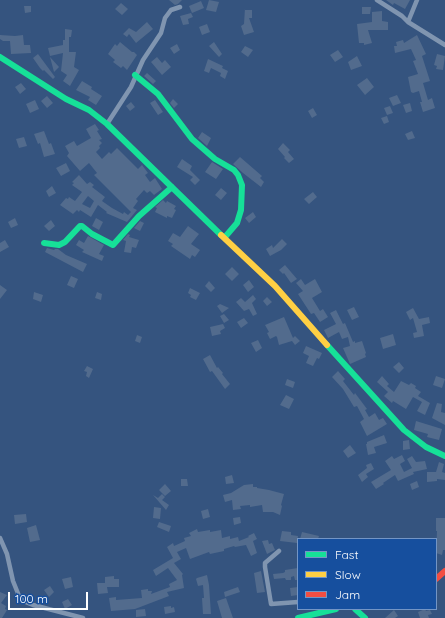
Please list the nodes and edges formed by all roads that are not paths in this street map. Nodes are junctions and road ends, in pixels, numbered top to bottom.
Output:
1 (377, 0) edge
2 (417, 0) edge
3 (180, 7) dead end
4 (408, 22) junction
5 (445, 45) edge
6 (0, 57) edge
7 (136, 75) junction
8 (107, 124) junction
9 (172, 187) junction
10 (225, 237) junction
11 (44, 243) dead end
12 (445, 456) edge
13 (0, 538) edge
14 (279, 552) dead end
15 (445, 571) edge
16 (437, 578) edge
17 (297, 602) edge
18 (332, 610) edge
19 (356, 610) edge
20 (83, 618) edge
21 (298, 618) edge
22 (365, 618) edge

1 - 4 street
2 - 4 street
3 - 7 street
4 - 5 street
6 - 8 street
7 - 8 street
7 - 10 street
8 - 9 street
9 - 10 street
9 - 11 street
10 - 12 street
13 - 20 street
14 - 17 street
15 - 16 street
18 - 21 street
19 - 22 street

